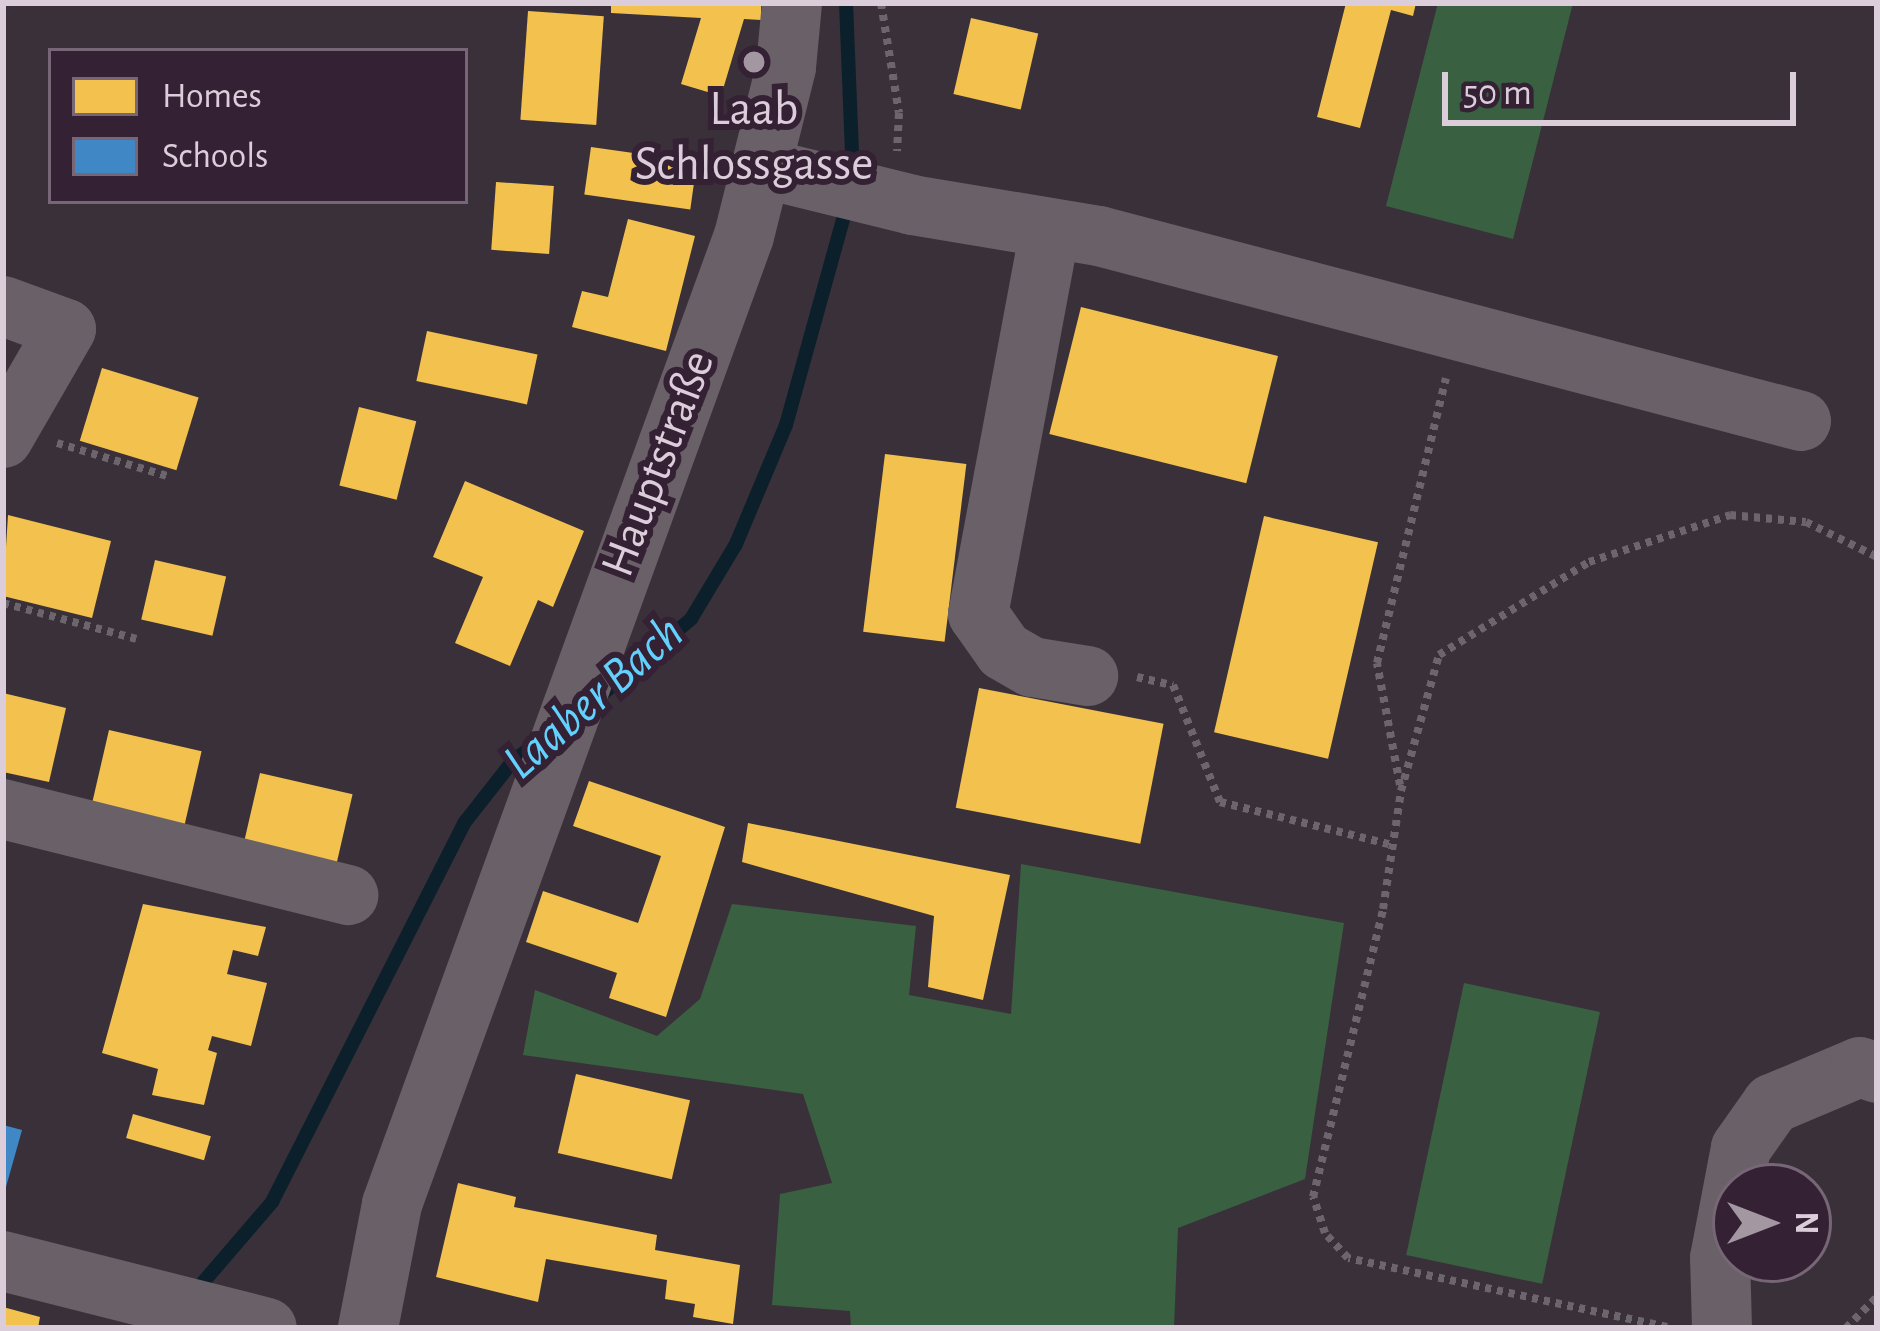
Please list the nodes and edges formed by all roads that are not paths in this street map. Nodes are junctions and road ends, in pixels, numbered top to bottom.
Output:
1 (792, 3) edge
2 (763, 168) junction
3 (1050, 230) junction
4 (3, 306) edge
5 (1802, 421) dead end
6 (6, 433) edge
7 (1088, 676) road end
8 (3, 809) edge
9 (348, 895) dead end
10 (1877, 1073) edge
11 (3, 1261) edge
12 (213, 1315) edge
13 (368, 1328) edge
14 (1722, 1328) edge

1 - 2 street, Hauptstraße
2 - 3 street
2 - 13 street, Hauptstraße
3 - 5 street
3 - 7 street
4 - 6 street
8 - 9 street
10 - 14 street
11 - 12 street

